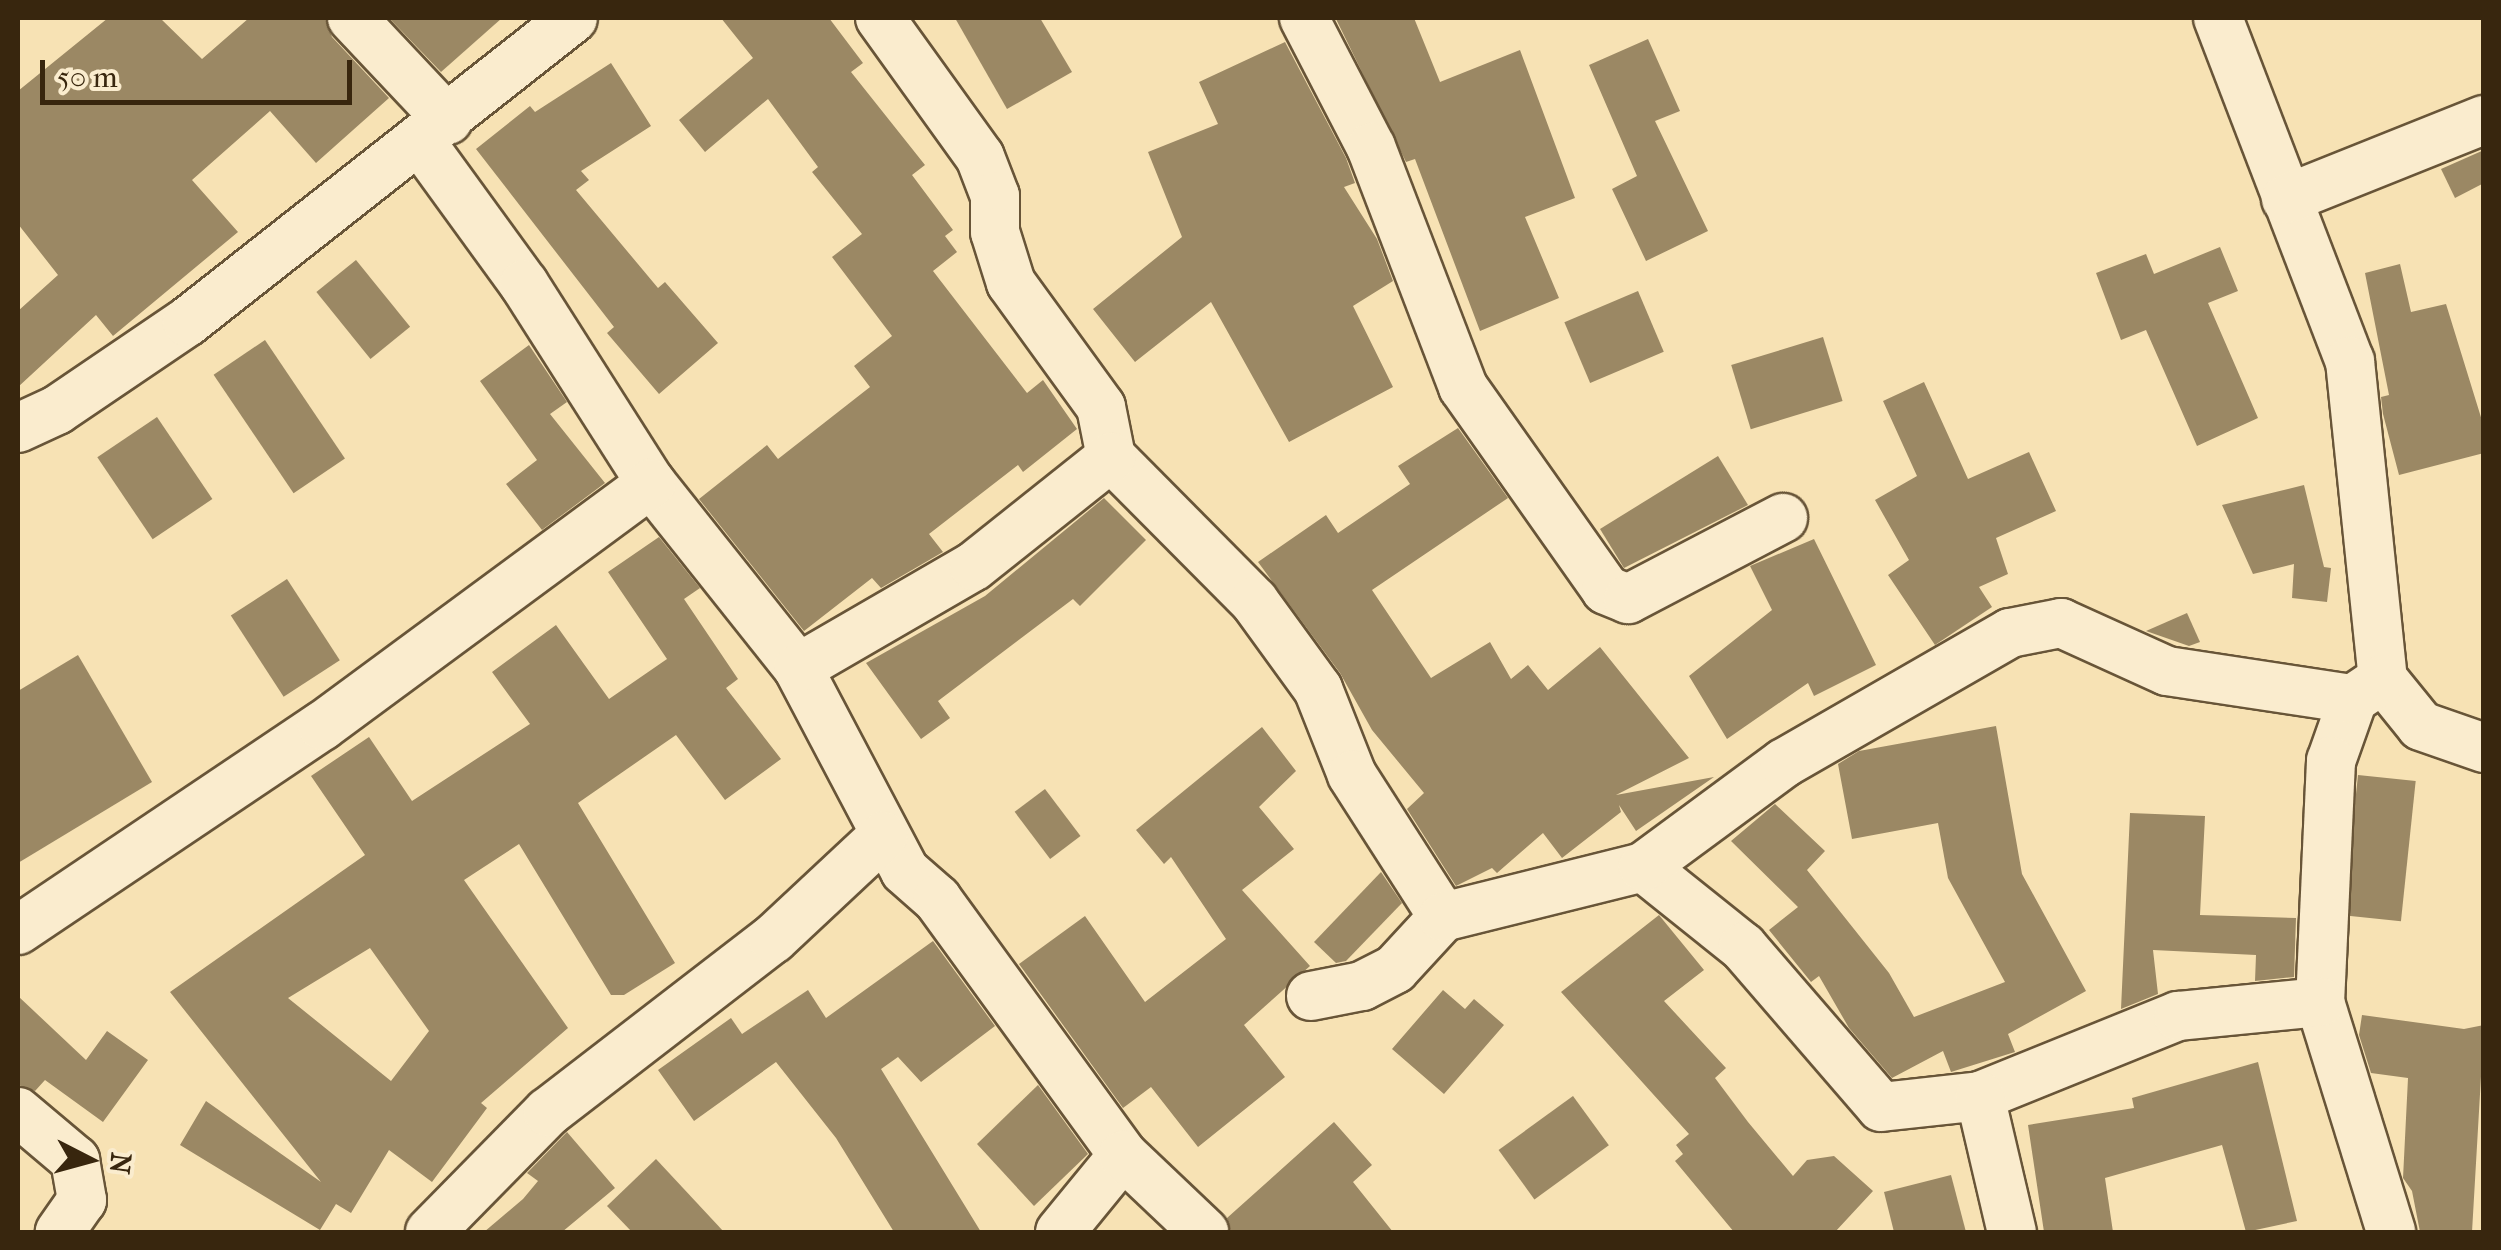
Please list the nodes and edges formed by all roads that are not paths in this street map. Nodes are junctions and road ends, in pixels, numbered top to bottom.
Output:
1 (352, 18) edge
2 (573, 18) edge
3 (880, 18) edge
4 (1304, 18) edge
5 (2218, 18) edge
6 (2484, 120) edge
7 (434, 130) junction
8 (2286, 199) junction
9 (18, 428) edge
10 (1112, 457) junction
11 (651, 483) junction
12 (1784, 518) dead end
13 (798, 668) junction
14 (2368, 689) junction
15 (2484, 748) edge
16 (882, 836) junction
17 (1643, 867) junction
18 (1443, 918) junction
19 (18, 930) edge
20 (1311, 996) dead end
21 (2320, 1002) junction
22 (1980, 1096) junction
23 (18, 1112) edge
24 (1122, 1155) junction
25 (60, 1232) edge
26 (430, 1232) edge
27 (1060, 1232) edge
28 (1204, 1232) edge
29 (2012, 1232) edge
30 (2391, 1232) edge

1 - 7 street
2 - 7 street
3 - 10 street
4 - 12 street
5 - 8 street
6 - 8 street
7 - 9 street
7 - 11 street
8 - 14 street
10 - 13 street
10 - 18 street
11 - 13 street
11 - 19 street
13 - 16 street
14 - 15 street
14 - 17 street
14 - 21 street
16 - 24 street
16 - 26 street
17 - 18 street
17 - 22 street
18 - 20 street
21 - 22 street
21 - 30 street
22 - 29 street
23 - 25 street
24 - 27 street
24 - 28 street

